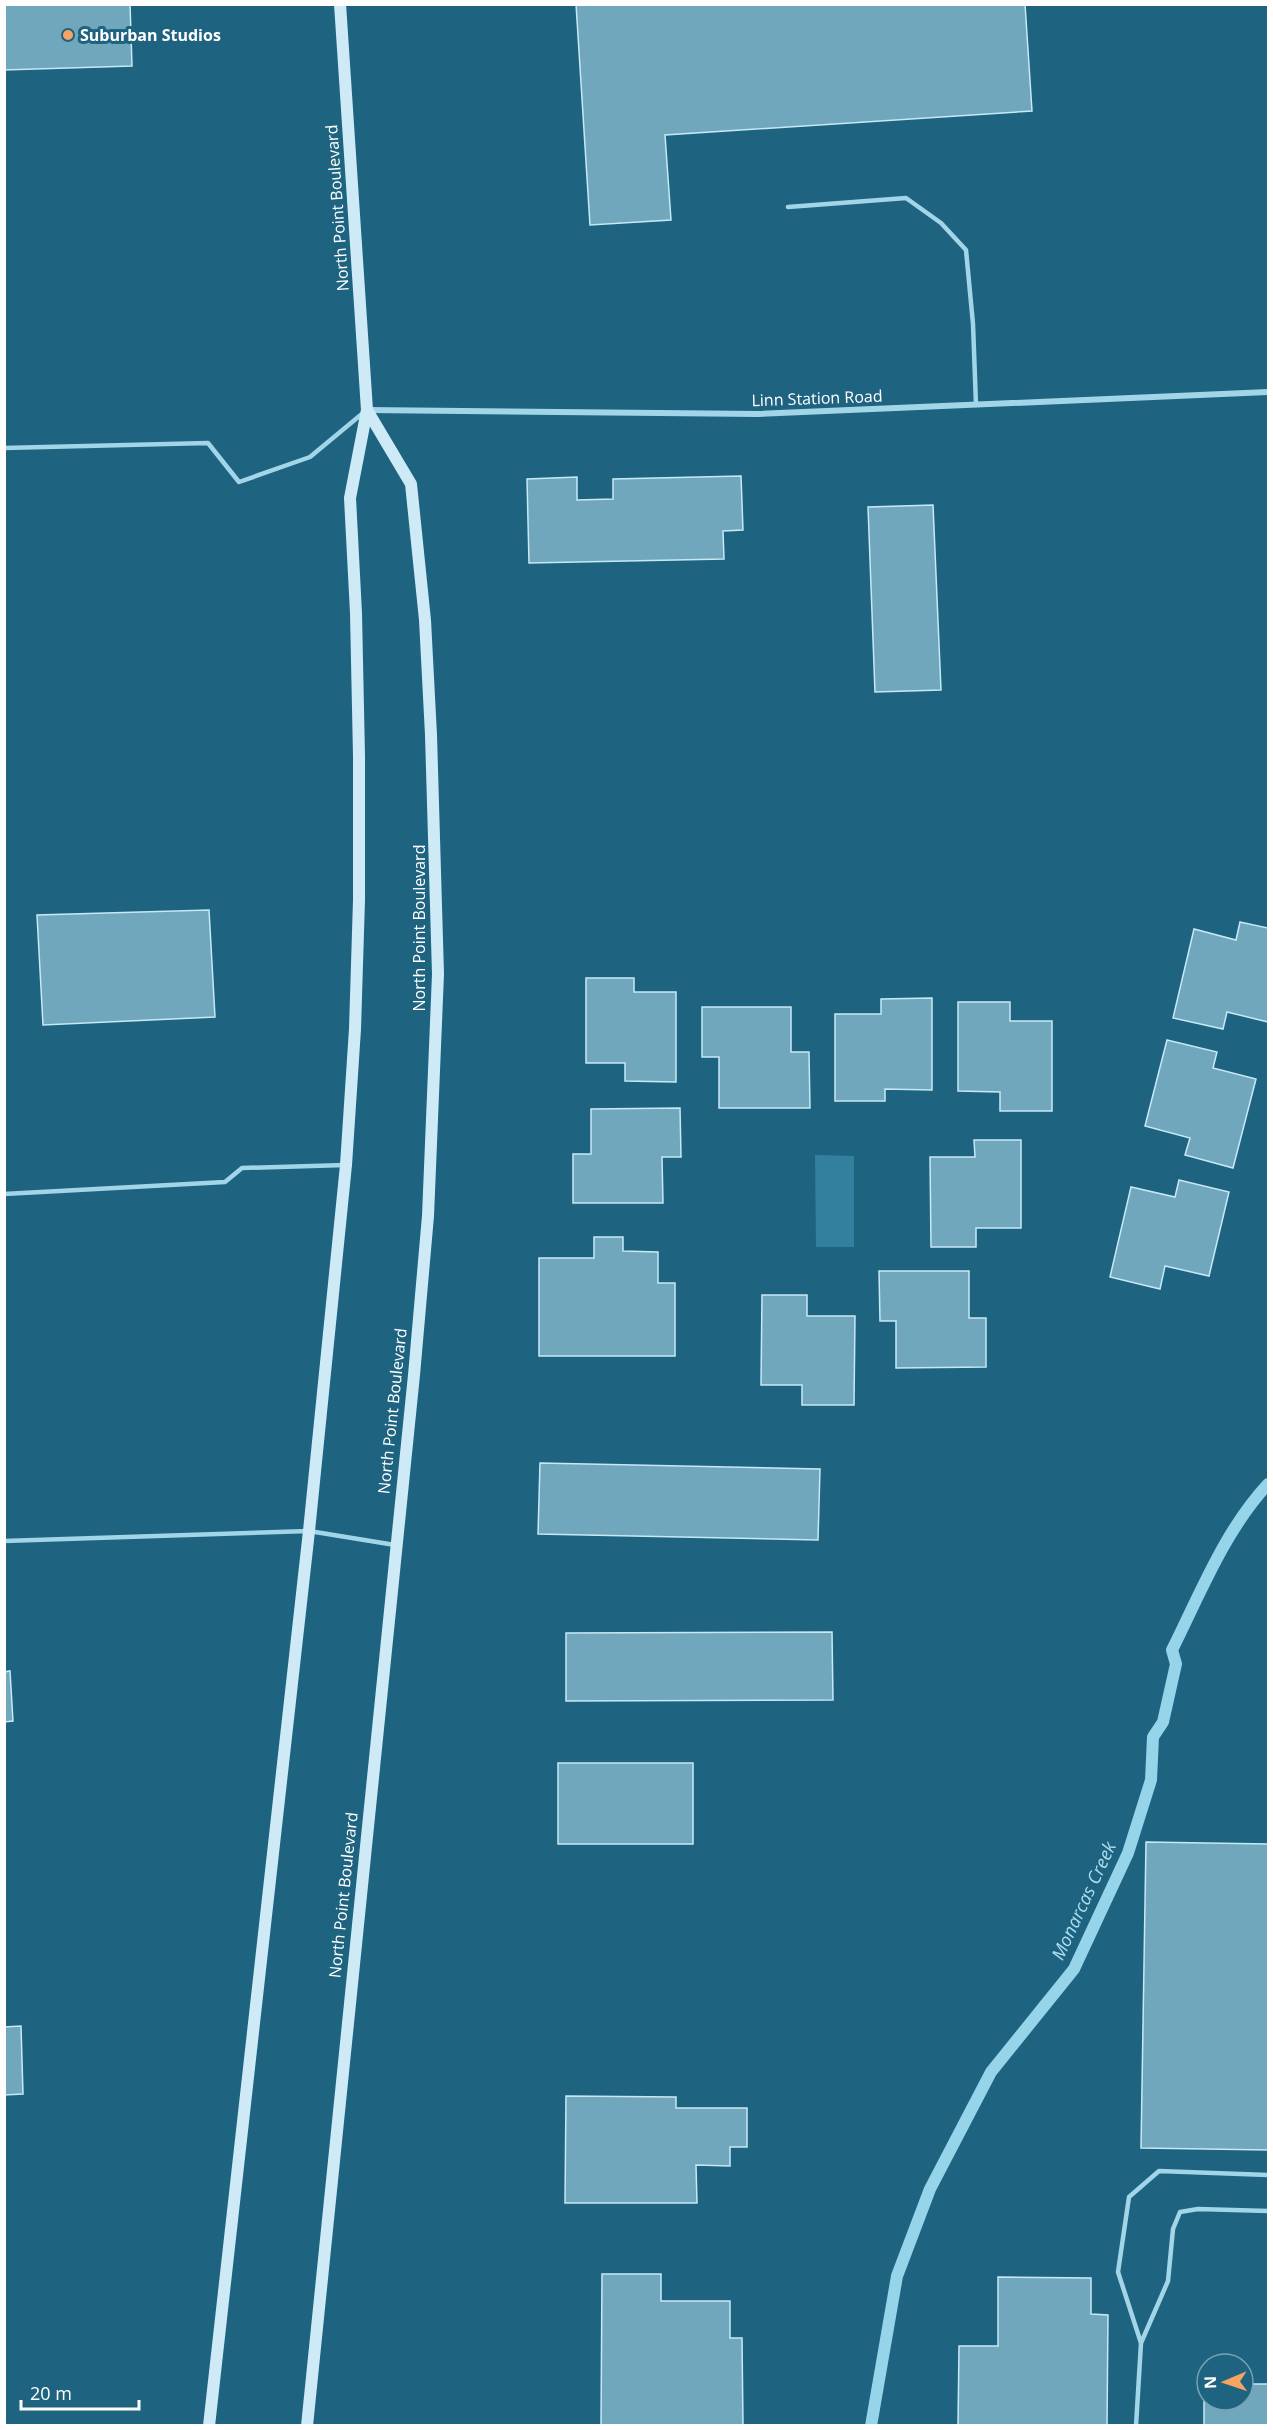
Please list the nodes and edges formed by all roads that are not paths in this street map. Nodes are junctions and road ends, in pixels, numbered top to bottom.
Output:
1 (340, 4) edge
2 (788, 207) dead end
3 (1269, 392) edge
4 (976, 405) junction
5 (367, 410) junction
6 (4, 448) edge
7 (346, 1165) junction
8 (4, 1194) edge
9 (309, 1531) junction
10 (4, 1541) edge
11 (395, 1545) junction
12 (1269, 2175) edge
13 (1269, 2211) edge
14 (1141, 2343) junction
15 (209, 2426) edge
16 (307, 2426) edge
17 (1136, 2426) edge

1 - 5 main road, North Point Boulevard
2 - 4 lane
3 - 4 street, Linn Station Road
4 - 5 street, Linn Station Road
5 - 6 lane
5 - 7 main road, North Point Boulevard
5 - 11 main road, North Point Boulevard
7 - 8 lane
7 - 9 main road, North Point Boulevard
9 - 10 lane
9 - 11 lane
9 - 15 main road, North Point Boulevard
11 - 16 main road, North Point Boulevard
12 - 14 lane
13 - 14 lane
14 - 17 lane

